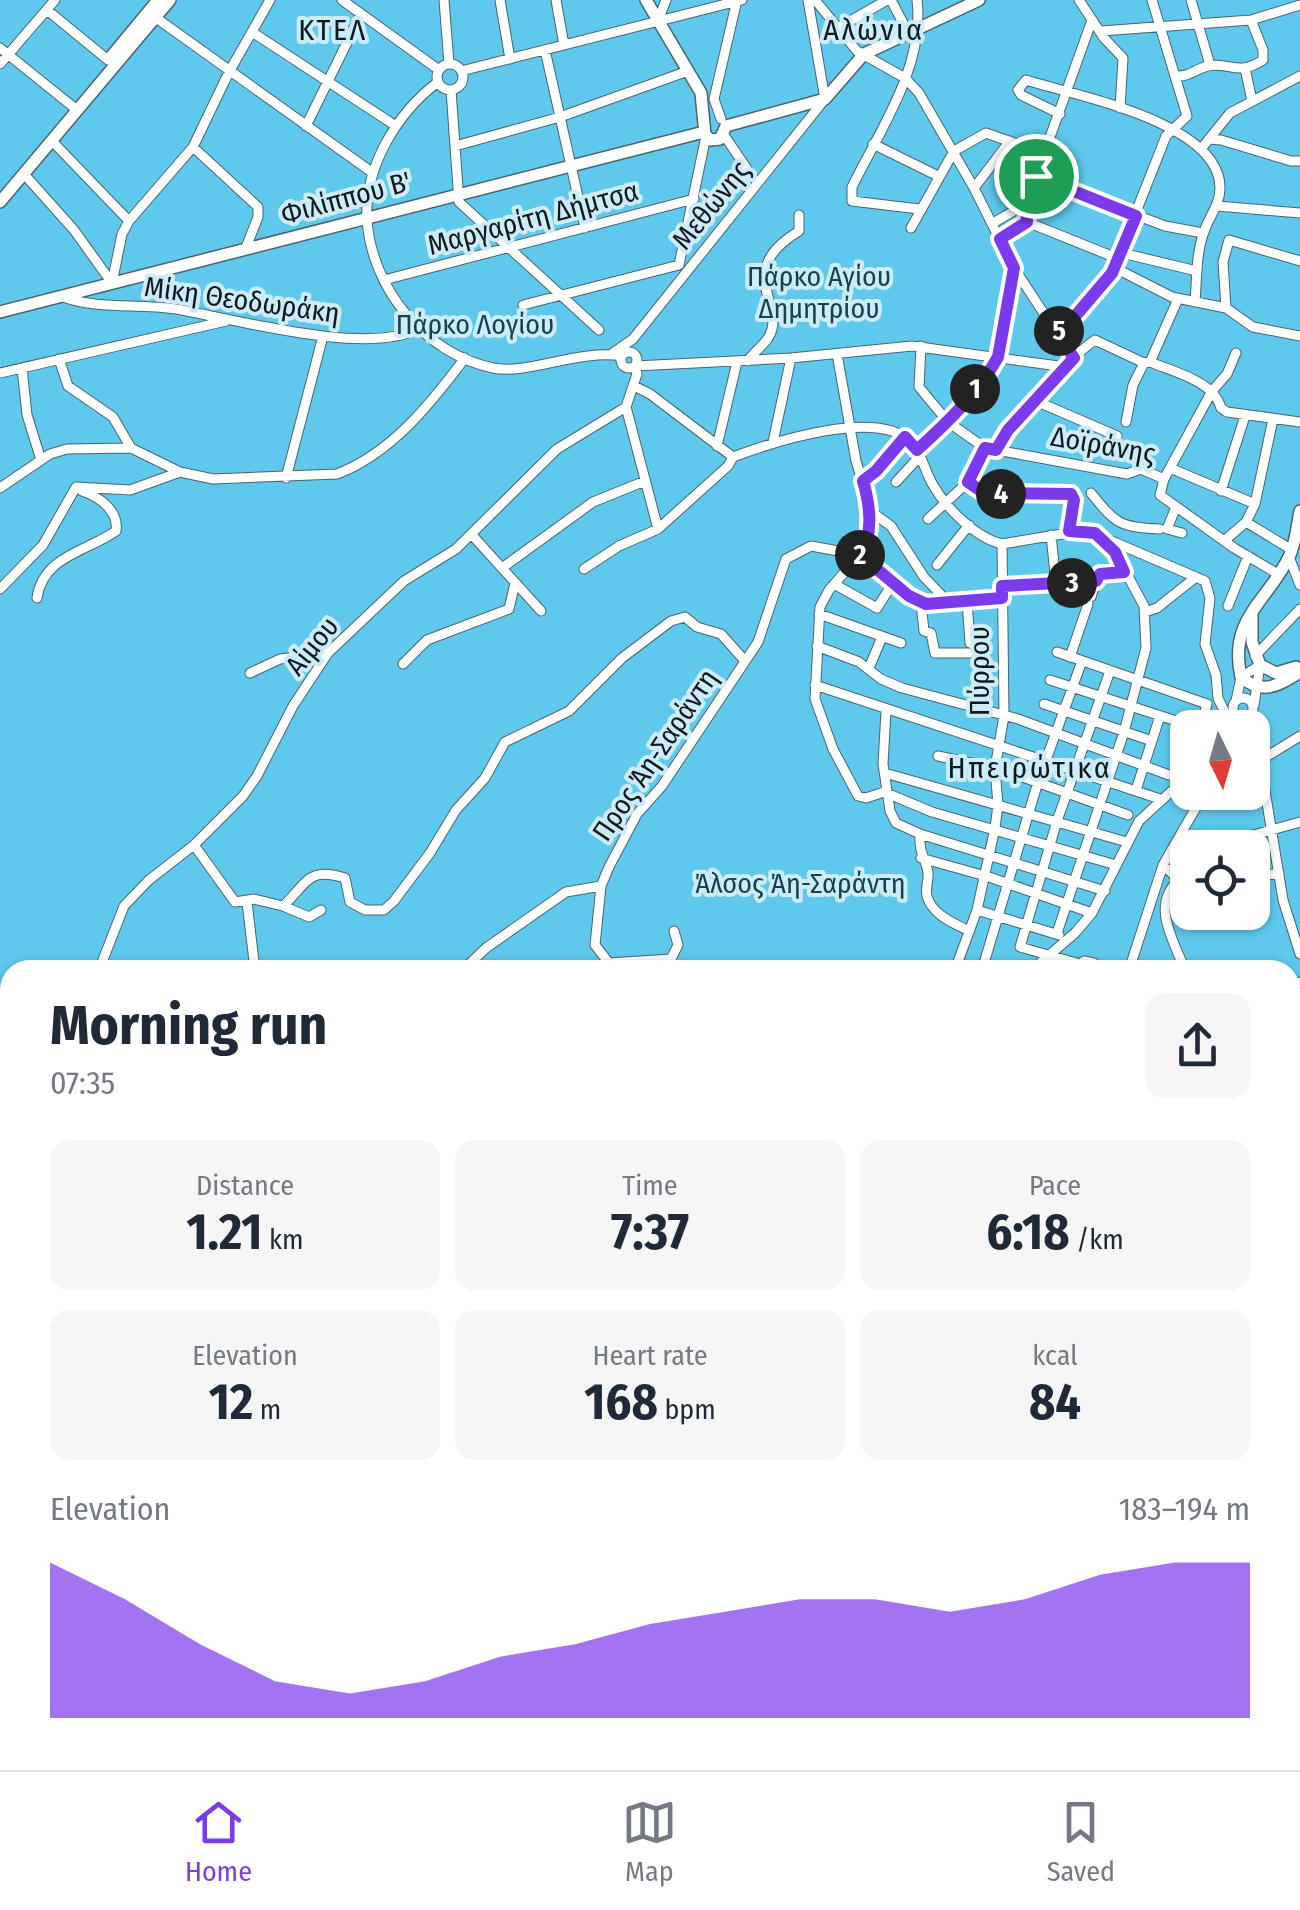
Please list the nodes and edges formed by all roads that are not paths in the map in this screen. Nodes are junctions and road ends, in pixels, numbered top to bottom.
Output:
1 (55, 0) edge
2 (158, 0) edge
3 (170, 0) edge
4 (270, 0) edge
5 (342, 0) edge
6 (444, 0) edge
7 (500, 0) edge
8 (556, 0) edge
9 (646, 0) edge
10 (739, 0) edge
11 (812, 0) edge
12 (889, 0) edge
13 (916, 0) edge
14 (980, 0) edge
15 (1079, 0) edge
16 (1152, 0) edge
17 (1191, 0) edge
18 (665, 2) edge
19 (1286, 3) edge
20 (1300, 5) edge
21 (47, 10) junction
22 (362, 14) junction
23 (152, 15) junction
24 (677, 16) junction
25 (1092, 20) junction
26 (1251, 20) junction
27 (658, 21) junction
28 (1198, 24) junction
29 (1161, 27) junction
30 (838, 28) junction
31 (914, 29) junction
32 (1100, 30) junction
33 (252, 32) junction
34 (564, 45) junction
35 (545, 50) junction
36 (4, 52) edge
37 (864, 54) junction
38 (510, 59) junction
39 (108, 60) junction
40 (0, 64) edge
41 (1210, 65) junction
42 (444, 67) junction
43 (1245, 68) junction
44 (688, 71) junction
45 (230, 72) junction
46 (462, 72) junction
47 (1176, 76) junction
48 (1300, 76) edge
49 (906, 78) junction
50 (438, 82) junction
51 (328, 84) junction
52 (451, 90) junction
53 (701, 93) junction
54 (716, 93) junction
55 (1068, 93) junction
56 (825, 99) junction
57 (1252, 101) junction
58 (74, 108) junction
59 (1120, 108) junction
60 (1060, 114) junction
61 (560, 117) junction
62 (306, 126) junction
63 (396, 126) junction
64 (723, 127) junction
65 (705, 130) junction
66 (1173, 130) junction
67 (1209, 139) junction
68 (52, 141) junction
69 (1010, 141) junction
70 (873, 144) junction
71 (193, 146) junction
72 (455, 146) junction
73 (1201, 149) junction
74 (954, 152) junction
75 (1045, 154) junction
76 (1300, 161) edge
77 (571, 166) junction
78 (747, 169) dead end
79 (373, 173) junction
80 (24, 174) junction
81 (938, 176) junction
82 (1036, 176) junction
83 (974, 188) junction
84 (0, 192) edge
85 (458, 194) junction
86 (694, 200) junction
87 (0, 202) edge
88 (1026, 204) junction
89 (1217, 206) junction
90 (919, 210) junction
91 (1300, 213) edge
92 (799, 215) dead end
93 (1136, 216) junction
94 (367, 219) junction
95 (129, 221) junction
96 (1027, 222) junction
97 (993, 223) junction
98 (585, 228) junction
99 (911, 228) dead end
100 (1203, 233) junction
101 (1000, 239) junction
102 (508, 248) junction
103 (245, 250) junction
104 (1119, 260) junction
105 (1300, 261) edge
106 (1014, 268) junction
107 (1198, 271) junction
108 (384, 280) junction
109 (112, 282) junction
110 (60, 296) junction
111 (561, 296) junction
112 (1178, 299) junction
113 (1195, 301) junction
114 (522, 306) dead end
115 (1226, 308) junction
116 (0, 312) edge
117 (228, 321) junction
118 (418, 328) junction
119 (599, 330) dead end
120 (1056, 332) junction
121 (323, 336) junction
122 (1300, 336) edge
123 (633, 339) junction
124 (921, 346) junction
125 (1236, 352) dead end
126 (610, 354) junction
127 (836, 354) junction
128 (998, 357) junction
129 (464, 358) junction
130 (791, 358) junction
131 (59, 359) junction
132 (742, 362) junction
133 (1147, 362) junction
134 (633, 363) junction
135 (1070, 363) junction
136 (22, 368) junction
137 (0, 373) edge
138 (634, 386) junction
139 (1212, 392) junction
140 (1036, 401) junction
141 (626, 407) junction
142 (1245, 416) junction
143 (1273, 419) junction
144 (948, 422) junction
145 (1126, 422) dead end
146 (1300, 422) edge
147 (852, 428) junction
148 (1117, 436) dead end
149 (905, 437) junction
150 (773, 442) junction
151 (717, 446) junction
152 (131, 448) junction
153 (990, 449) junction
154 (918, 453) junction
155 (733, 456) junction
156 (41, 460) junction
157 (1170, 468) junction
158 (180, 472) junction
159 (286, 478) junction
160 (1164, 479) junction
161 (646, 481) junction
162 (863, 481) junction
163 (896, 482) dead end
164 (968, 482) junction
165 (0, 488) edge
166 (74, 490) junction
167 (1222, 491) junction
168 (1091, 493) dead end
169 (948, 504) junction
170 (1254, 504) junction
171 (1176, 507) junction
172 (869, 510) junction
173 (1300, 510) edge
174 (928, 520) dead end
175 (1246, 522) junction
176 (970, 525) junction
177 (658, 529) junction
178 (1163, 529) junction
179 (1069, 531) junction
180 (1095, 533) junction
181 (1182, 533) dead end
182 (472, 534) junction
183 (1051, 535) junction
184 (1224, 540) junction
185 (1002, 544) junction
186 (860, 555) junction
187 (1248, 556) junction
188 (1294, 557) edge
189 (937, 565) dead end
190 (502, 568) junction
191 (584, 569) dead end
192 (1124, 572) junction
193 (1278, 574) junction
194 (1196, 577) junction
195 (1096, 581) junction
196 (514, 583) junction
197 (893, 583) junction
198 (834, 584) junction
199 (1056, 584) junction
200 (1300, 585) edge
201 (0, 588) edge
202 (1002, 592) junction
203 (38, 598) dead end
204 (966, 601) junction
205 (948, 602) junction
206 (921, 603) junction
207 (1256, 604) junction
208 (1228, 606) dead end
209 (1300, 610) edge
210 (540, 611) dead end
211 (1145, 612) junction
212 (819, 614) junction
213 (882, 637) junction
214 (901, 644) dead end
215 (817, 646) junction
216 (1057, 652) dead end
217 (328, 654) junction
218 (1070, 657) junction
219 (1258, 660) junction
220 (1082, 661) junction
221 (746, 662) junction
222 (404, 664) dead end
223 (869, 668) junction
224 (1300, 668) edge
225 (1110, 671) junction
226 (250, 672) dead end
227 (1241, 677) junction
228 (1050, 680) dead end
229 (1138, 681) junction
230 (815, 685) junction
231 (1074, 688) junction
232 (1258, 688) junction
233 (1102, 697) junction
234 (1044, 704) dead end
235 (1132, 707) junction
236 (1205, 710) edge
237 (1239, 710) edge
238 (1241, 710) edge
239 (1242, 710) edge
240 (886, 711) junction
241 (1066, 711) junction
242 (1004, 716) junction
243 (1160, 716) junction
244 (1170, 719) edge
245 (1094, 721) junction
246 (1124, 732) junction
247 (1058, 734) junction
248 (1300, 736) edge
249 (1152, 740) junction
250 (1086, 745) junction
251 (999, 746) junction
252 (1270, 754) edge
253 (1116, 755) junction
254 (938, 756) dead end
255 (1046, 760) junction
256 (1144, 766) junction
257 (995, 768) junction
258 (1077, 771) junction
259 (885, 773) junction
260 (1170, 775) dead end
261 (1020, 776) dead end
262 (1106, 780) junction
263 (1038, 782) junction
264 (1136, 790) junction
265 (1170, 791) edge
266 (889, 793) junction
267 (1068, 793) junction
268 (1160, 799) junction
269 (998, 804) junction
270 (1098, 804) junction
271 (1195, 810) edge
272 (1270, 810) edge
273 (1028, 814) junction
274 (1128, 815) dead end
275 (1058, 822) junction
276 (1300, 822) edge
277 (995, 828) junction
278 (1273, 830) junction
279 (1091, 831) junction
280 (1270, 831) edge
281 (920, 834) junction
282 (1021, 836) junction
283 (1127, 842) junction
284 (194, 845) junction
285 (1050, 846) junction
286 (990, 854) junction
287 (1083, 856) junction
288 (922, 858) junction
289 (1014, 862) junction
290 (1116, 865) junction
291 (1164, 865) junction
292 (1170, 869) edge
293 (1043, 870) junction
294 (1279, 873) junction
295 (1270, 875) edge
296 (985, 876) junction
297 (1074, 882) junction
298 (1008, 884) junction
299 (602, 886) junction
300 (1104, 891) junction
301 (1170, 891) edge
302 (1036, 893) junction
303 (247, 902) junction
304 (1067, 905) junction
305 (284, 906) junction
306 (321, 910) dead end
307 (976, 910) junction
308 (1092, 913) junction
309 (998, 916) junction
310 (1028, 924) junction
311 (1170, 927) edge
312 (1171, 930) edge
313 (674, 931) dead end
314 (969, 931) junction
315 (1057, 933) junction
316 (1065, 942) junction
317 (1300, 954) edge
318 (1047, 956) junction
319 (102, 960) edge
320 (253, 960) edge
321 (473, 960) edge
322 (605, 960) edge
323 (665, 960) edge
324 (959, 960) edge
325 (985, 960) edge
326 (1043, 960) edge
327 (1059, 960) edge
328 (1132, 960) edge
329 (1182, 960) edge

1 - 21 street
2 - 23 main road
3 - 23 main road
4 - 33 street
5 - 22 street
6 - 42 street
7 - 38 street
8 - 34 street
9 - 27 main road
10 - 24 street
10 - 54 street
11 - 30 street
11 - 56 street
12 - 30 street
12 - 31 street
13 - 31 street
14 - 31 main road
15 - 25 street
16 - 29 street
17 - 28 street
18 - 24 street
18 - 27 street
19 - 20 street
19 - 26 street
21 - 36 street
21 - 39 street
22 - 42 street
22 - 51 street
23 - 39 main road
23 - 45 street
23 - 58 main road
24 - 27 street
25 - 32 street
25 - 55 street
26 - 28 street
26 - 43 street
27 - 34 street
27 - 44 main road
28 - 29 street
28 - 41 street
29 - 32 street
29 - 47 street
30 - 37 street
31 - 37 main road
31 - 49 street
32 - 59 street
33 - 45 street
33 - 51 street
34 - 35 street
35 - 38 street
35 - 61 street
36 - 40 street
36 - 58 street
37 - 49 street
37 - 56 main road
38 - 46 street
39 - 58 main road
41 - 43 street
41 - 47 street
42 - 46 street
42 - 50 street
43 - 57 street
44 - 53 main road
44 - 61 street
45 - 62 street
45 - 71 street
46 - 52 street
47 - 66 street
48 - 57 street
49 - 70 street
49 - 74 street
50 - 52 street
50 - 63 street
51 - 62 street
51 - 63 street
52 - 72 street
53 - 54 main road
53 - 65 main road
54 - 64 street
55 - 59 street
55 - 60 street
55 - 60 street
56 - 64 main road
56 - 123 street, Μεθώνης
57 - 67 street
58 - 68 main road
58 - 84 main road
59 - 66 street
60 - 75 street
61 - 72 street
61 - 77 street
62 - 79 street
63 - 79 street
64 - 65 main road
64 - 65 main road
64 - 78 street
65 - 77 main road, Φιλίππου Β'
65 - 86 street
66 - 73 street
66 - 93 street
67 - 73 street
67 - 76 street
68 - 80 main road
68 - 95 street
69 - 74 street
69 - 75 street
69 - 83 street
70 - 81 street
70 - 90 street
71 - 95 street
71 - 103 street
72 - 85 street
73 - 89 street
74 - 81 street
74 - 83 street
75 - 82 street
77 - 85 main road, Φιλίππου Β'
77 - 98 street
79 - 94 street
80 - 87 main road
80 - 109 street
81 - 90 street
82 - 88 street
82 - 93 street
83 - 97 street
85 - 94 main road, Φιλίππου Β'
85 - 102 street
86 - 98 street, Μαργαρίτη Δήμτσα
86 - 111 street
88 - 96 street
88 - 97 street
89 - 91 street
89 - 100 street
90 - 99 street
92 - 132 street
93 - 100 street
93 - 104 street
94 - 103 main road, Φιλίππου Β'
94 - 108 street
95 - 109 street
96 - 101 street
96 - 104 street
97 - 101 street
98 - 102 street, Μαργαρίτη Δήμτσα
100 - 107 street
101 - 106 street
102 - 108 street, Μαργαρίτη Δήμτσα
102 - 111 street
103 - 109 main road, Φιλίππου Β'
104 - 107 street
104 - 112 street
104 - 120 street
105 - 115 street
106 - 120 street
106 - 128 street
107 - 113 street
108 - 118 street
109 - 110 main road, Φιλίππου Β'
110 - 116 main road, Φιλίππου Β'
110 - 117 street, Μίκη Θεοδωράκη
111 - 114 street
111 - 119 street
112 - 113 street
112 - 133 street
113 - 115 street
115 - 122 street
117 - 121 street, Μίκη Θεοδωράκη
117 - 131 street
118 - 121 street, Μίκη Θεοδωράκη
118 - 129 street
120 - 135 street
121 - 159 street
123 - 126 street, Μεθώνης
123 - 134 street
124 - 127 street
124 - 128 street
124 - 144 street
125 - 139 street
126 - 129 street
126 - 134 street
127 - 130 street
127 - 147 street
128 - 135 street
128 - 144 street
129 - 159 street
130 - 132 street
130 - 150 street
131 - 136 street
131 - 152 street
132 - 134 street
132 - 151 street
133 - 135 street
133 - 139 street
133 - 145 street
134 - 138 street
134 - 138 street
135 - 140 street
136 - 137 street
136 - 156 street
138 - 141 street
138 - 151 street
139 - 142 street
139 - 157 street
140 - 148 street
140 - 153 street
141 - 161 street
141 - 182 street, Αίμου
142 - 143 street
142 - 167 street
143 - 146 street
143 - 170 street
144 - 153 street
144 - 154 street
147 - 149 street
147 - 150 street
147 - 162 street
149 - 154 street
149 - 162 street
150 - 155 street
151 - 155 street
152 - 156 street
152 - 158 street
153 - 160 street, Δοϊράνης
153 - 164 street
154 - 163 street
154 - 169 street
155 - 177 street
156 - 165 street
157 - 160 street
157 - 167 street
158 - 159 street
158 - 166 street
160 - 171 street, Δοϊράνης
161 - 177 street
161 - 190 street
162 - 172 street
164 - 169 street
164 - 179 street
166 - 201 street
166 - 203 street
167 - 170 street
168 - 178 street
169 - 174 street
169 - 176 street
170 - 175 street
171 - 178 street
171 - 184 street
172 - 186 street
172 - 205 street
173 - 188 main road
175 - 184 street
175 - 188 street
176 - 185 street
176 - 189 street
177 - 191 street
178 - 181 street
179 - 180 street
179 - 183 street
180 - 192 street
180 - 194 street
182 - 190 street
182 - 217 street, Αίμου
183 - 185 street
183 - 199 street
184 - 187 street
185 - 202 street, Πύρρου
186 - 197 street
186 - 198 street
186 - 221 street, Προς Άη-Σαράντη
187 - 193 street
187 - 208 street
188 - 193 main road
188 - 200 street
190 - 196 street
192 - 195 street
192 - 211 street
193 - 207 main road
194 - 211 street
194 - 237 street
195 - 199 street
195 - 218 street
196 - 210 street
196 - 222 street
197 - 198 street
197 - 206 street
198 - 212 street
199 - 202 street
202 - 204 street
202 - 242 street, Πύρρου
204 - 205 street
204 - 206 street
205 - 206 street
207 - 219 main road
207 - 227 main road
209 - 219 street
211 - 229 street
212 - 213 street
212 - 215 street
213 - 214 street
213 - 223 street
215 - 223 street
215 - 230 street
216 - 218 street
217 - 226 street
217 - 284 street, Αίμου
218 - 220 street
219 - 224 main road
219 - 227 street
219 - 232 street
220 - 225 street
220 - 231 street
221 - 299 street, Προς Άη-Σαράντη
221 - 305 street
223 - 242 street
224 - 232 main road
225 - 229 street
225 - 233 street
227 - 232 main road
227 - 238 street
228 - 231 street
229 - 235 street
229 - 236 street
230 - 240 street
230 - 266 street
231 - 233 street
231 - 241 street
232 - 239 street
233 - 235 street
233 - 245 street
234 - 241 street
235 - 243 street
235 - 246 street
240 - 251 street
240 - 259 street
241 - 245 street
241 - 247 street
242 - 247 street
242 - 251 street, Πύρρου
243 - 244 street
243 - 249 street
245 - 246 street
245 - 250 street
246 - 249 street
246 - 253 street
247 - 250 street
247 - 255 street
248 - 252 street
249 - 256 street
250 - 253 street
250 - 258 street
251 - 255 street
251 - 257 street, Πύρρου
253 - 256 street
253 - 262 street
254 - 257 street
255 - 258 street
255 - 263 street
256 - 260 street
256 - 264 street
257 - 269 street, Πύρρου
258 - 262 street
258 - 267 street
259 - 266 street
259 - 269 street
261 - 263 street
262 - 264 street
262 - 270 street
263 - 267 street
263 - 273 street
264 - 268 street
265 - 268 street
266 - 277 street
266 - 281 street
267 - 270 street
267 - 275 street
268 - 283 street
269 - 273 street
269 - 277 street, Πύρρου
270 - 274 street
270 - 279 street
271 - 291 street
272 - 278 street
273 - 275 street
273 - 282 street
275 - 279 street
275 - 285 street
276 - 278 street
277 - 282 street
277 - 286 street, Πύρρου
278 - 280 street
278 - 294 street
279 - 283 street
279 - 287 street
281 - 286 street
281 - 288 street
282 - 285 street
282 - 289 street
283 - 290 street
284 - 303 street
284 - 319 street, Αίμου
285 - 287 street
285 - 293 street
286 - 289 street
286 - 296 street, Πύρρου
287 - 290 street
287 - 297 street
288 - 296 street
288 - 314 street
289 - 293 street
289 - 298 street
290 - 300 street
291 - 292 street
291 - 328 street
293 - 297 street
293 - 302 street
294 - 295 street
294 - 317 street
296 - 298 street
296 - 307 street, Πύρρου
297 - 300 street
297 - 304 street
298 - 302 street
298 - 309 street
299 - 321 street
299 - 322 street, Προς Άη-Σαράντη
300 - 308 street
301 - 311 street
302 - 304 street
302 - 310 street
303 - 305 street
303 - 320 street
304 - 308 street
304 - 315 street
305 - 306 street
307 - 309 street
307 - 314 street, Πύρρου
308 - 316 street
309 - 310 street
309 - 325 street
310 - 315 street
310 - 318 street
312 - 329 street
313 - 323 street, Προς Άη-Σαράντη
314 - 324 street, Πύρρου
315 - 316 street
316 - 318 street
318 - 326 street
318 - 327 street

